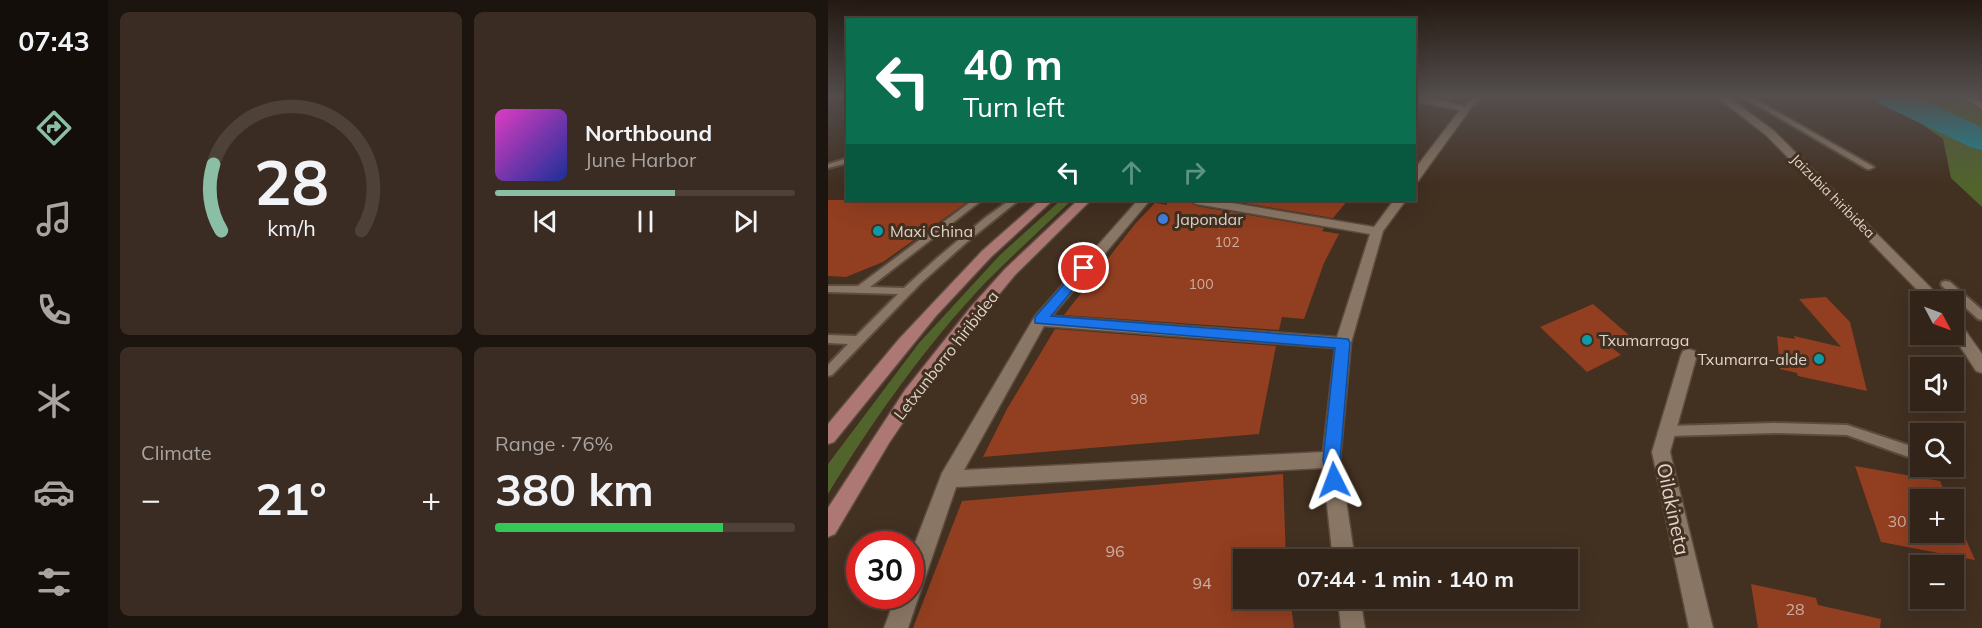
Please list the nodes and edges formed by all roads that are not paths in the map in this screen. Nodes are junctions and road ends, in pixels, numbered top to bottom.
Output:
1 (1453, 126) edge
2 (1761, 126) edge
3 (1798, 126) edge
4 (846, 161) edge
5 (828, 166) edge
6 (1870, 167) dead end
7 (1416, 177) edge
8 (977, 201) edge
9 (1007, 201) edge
10 (1046, 201) edge
11 (1084, 201) edge
12 (1143, 201) edge
13 (1202, 201) edge
14 (1399, 201) edge
15 (1377, 231) junction
16 (1946, 284) dead end
17 (828, 288) edge
18 (861, 290) junction
19 (905, 291) junction
20 (1927, 291) edge
21 (1982, 316) edge
22 (1040, 320) junction
23 (828, 339) edge
24 (858, 340) junction
25 (1964, 340) edge
26 (1343, 343) junction
27 (1689, 355) dead end
28 (1982, 367) edge
29 (828, 372) edge
30 (1668, 431) junction
31 (828, 437) edge
32 (1910, 452) edge
33 (1331, 460) junction
34 (949, 479) junction
35 (828, 527) edge
36 (924, 548) edge
37 (1343, 549) edge
38 (903, 609) edge
39 (1350, 609) edge
40 (896, 628) edge
41 (1353, 628) edge
42 (1701, 628) edge

1 - 7 street
2 - 20 street, Jaizubia hiribidea
3 - 6 lane
4 - 5 lane
8 - 18 lane
9 - 19 lane
10 - 31 main road, Letxunborro hiribidea
11 - 35 main road, Letxunborro hiribidea
12 - 22 street
13 - 15 street
14 - 15 street
15 - 26 street
16 - 21 lane
17 - 18 lane
18 - 19 lane
19 - 24 lane
22 - 26 street
22 - 34 street
23 - 24 lane
24 - 29 lane
25 - 28 street
26 - 33 street
27 - 30 street, Oilakineta
30 - 32 lane
30 - 42 street, Oilakineta
33 - 34 street
33 - 37 street
34 - 36 street
38 - 40 street
39 - 41 street

